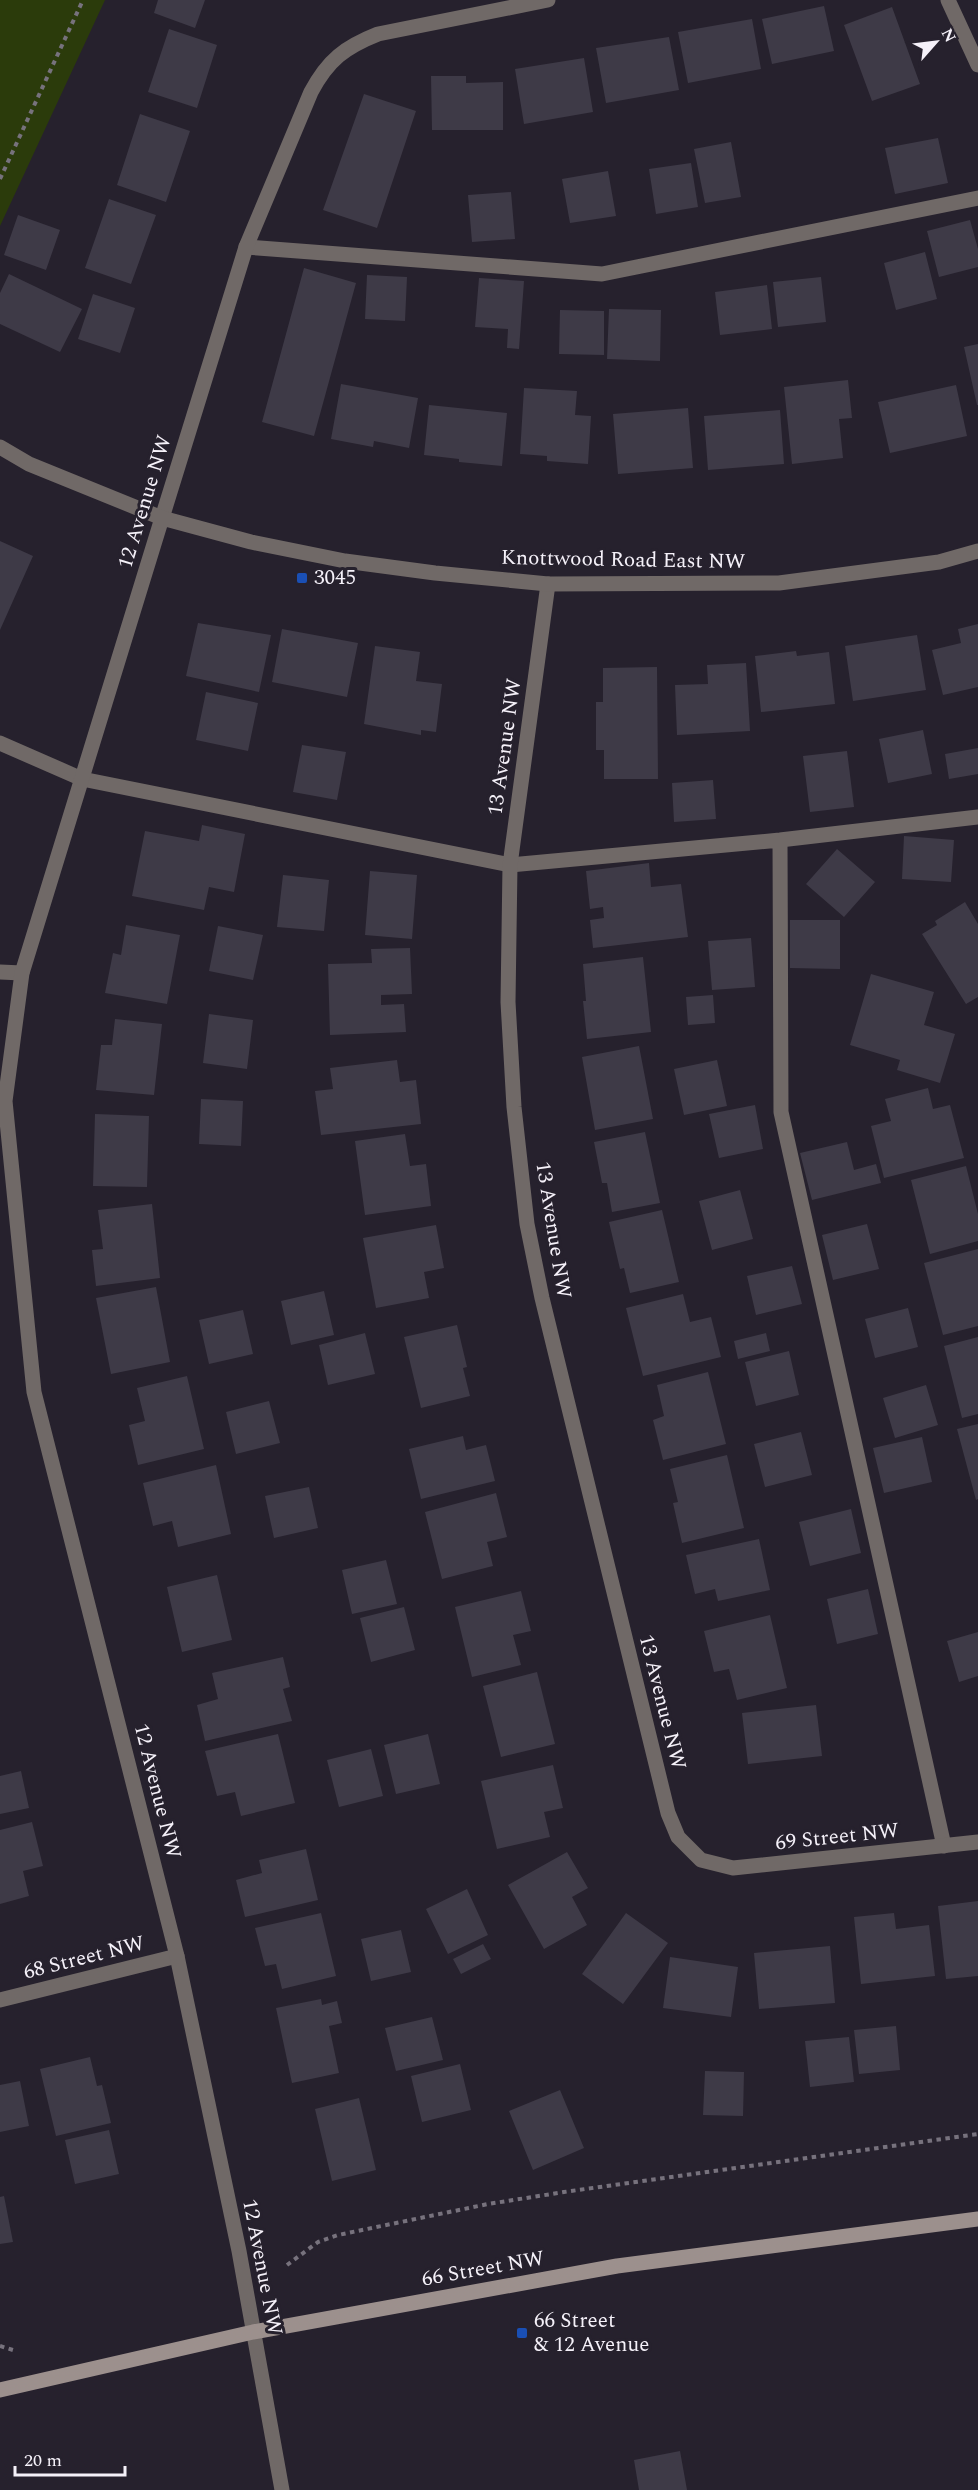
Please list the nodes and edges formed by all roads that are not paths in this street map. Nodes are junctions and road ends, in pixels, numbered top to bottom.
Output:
1 (548, 0) edge
2 (948, 0) edge
3 (978, 65) edge
4 (978, 198) edge
5 (246, 247) junction
6 (0, 447) edge
7 (162, 518) junction
8 (978, 551) edge
9 (548, 584) junction
10 (0, 743) edge
11 (82, 779) junction
12 (978, 817) edge
13 (780, 840) junction
14 (510, 865) junction
15 (0, 972) edge
16 (22, 973) junction
17 (3, 1101) edge
18 (978, 1842) edge
19 (944, 1846) junction
20 (701, 1860) joint
21 (177, 1956) junction
22 (0, 2000) edge
23 (978, 2219) edge
24 (253, 2332) junction
25 (0, 2390) edge
26 (282, 2490) edge

1 - 5 street, 12 Avenue NW
2 - 3 street
4 - 5 street
5 - 7 street, 12 Avenue NW
6 - 7 street, Knottwood Road East NW
7 - 9 street, Knottwood Road East NW
7 - 11 street, 12 Avenue NW
8 - 9 street, Knottwood Road East NW
9 - 14 street, 13 Avenue NW
10 - 11 street
11 - 14 street
11 - 16 street, 12 Avenue NW
12 - 13 street
13 - 14 street
13 - 19 street
14 - 20 street, 13 Avenue NW
15 - 16 street
16 - 17 street, 12 Avenue NW
17 - 21 street, 12 Avenue NW
18 - 19 street, 69 Street NW
19 - 20 street, 69 Street NW
21 - 22 street, 68 Street NW
21 - 24 street, 12 Avenue NW
23 - 24 main road, 66 Street NW
24 - 25 main road, 66 Street NW
24 - 26 street, 12 Avenue NW

